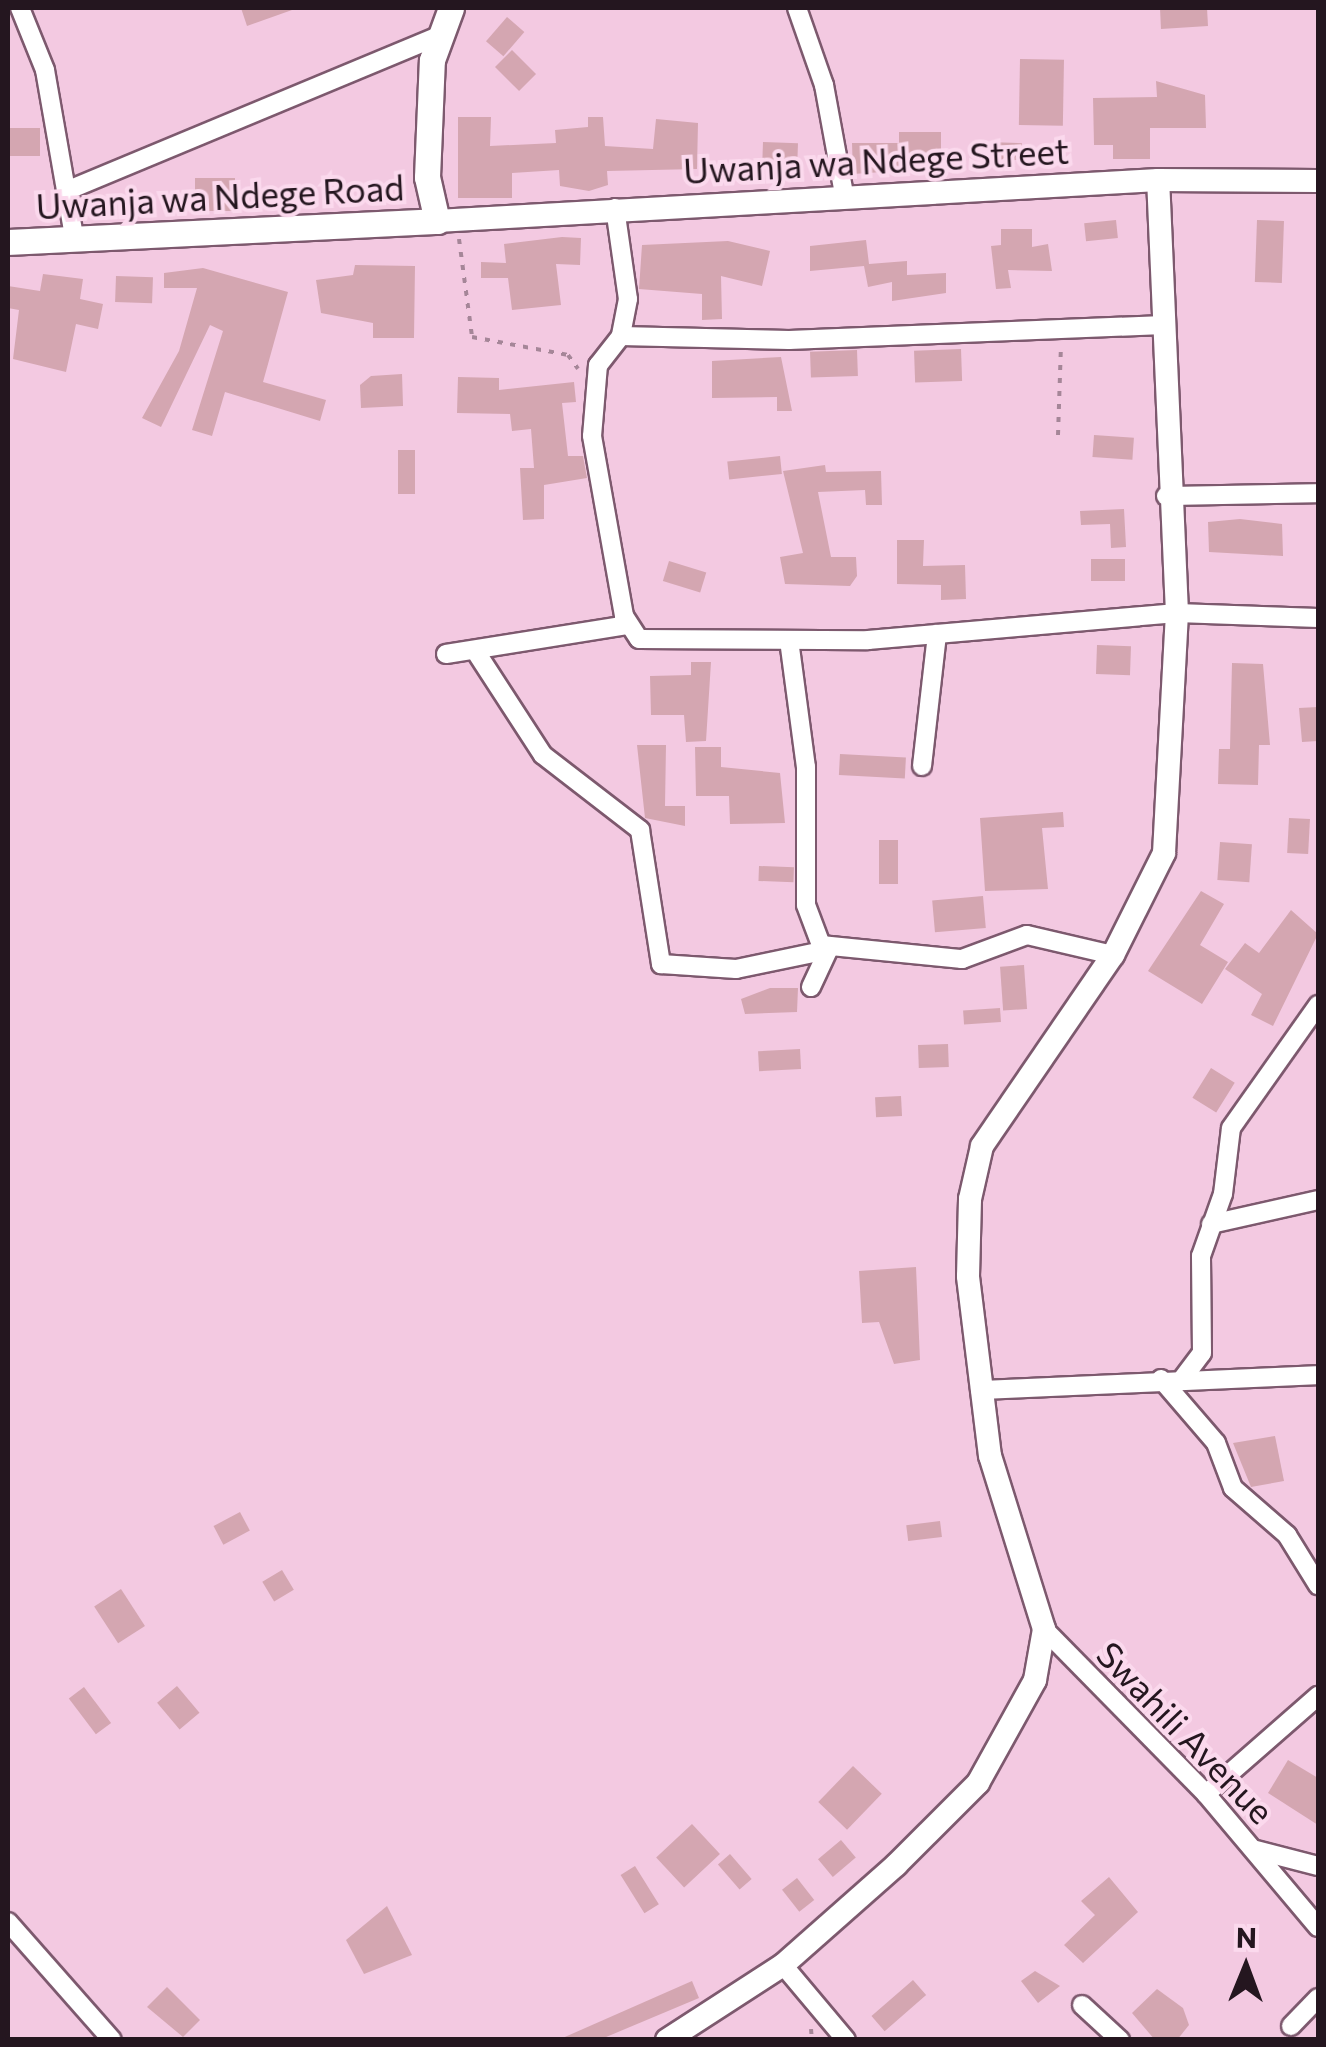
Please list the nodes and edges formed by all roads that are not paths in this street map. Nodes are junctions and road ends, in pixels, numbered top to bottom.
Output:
1 (20, 8) edge
2 (452, 8) edge
3 (797, 8) edge
4 (434, 38) junction
5 (1158, 180) junction
6 (1318, 182) edge
7 (66, 191) junction
8 (844, 194) junction
9 (614, 208) junction
10 (448, 220) junction
11 (74, 237) junction
12 (8, 242) edge
13 (1164, 325) junction
14 (621, 336) junction
15 (1318, 493) edge
16 (1166, 496) junction
17 (1176, 614) junction
18 (1318, 618) edge
19 (627, 625) junction
20 (937, 634) junction
21 (789, 640) junction
22 (446, 654) dead end
23 (478, 655) junction
24 (922, 766) dead end
25 (828, 950) junction
26 (1113, 955) junction
27 (811, 987) dead end
28 (1318, 1005) edge
29 (1318, 1200) edge
30 (1210, 1224) junction
31 (1318, 1376) edge
32 (1183, 1378) junction
33 (1161, 1379) junction
34 (980, 1390) junction
35 (1318, 1586) edge
36 (1044, 1629) junction
37 (1318, 1696) edge
38 (1206, 1794) junction
39 (1255, 1849) junction
40 (1318, 1866) edge
41 (8, 1922) edge
42 (1318, 1927) edge
43 (783, 1964) junction
44 (1318, 1998) edge
45 (1082, 2006) dead end
46 (1291, 2026) dead end
47 (112, 2040) edge
48 (668, 2040) edge
49 (846, 2040) edge
50 (1120, 2040) edge

1 - 7 street
2 - 4 main road
3 - 8 street
4 - 7 street
4 - 10 main road
5 - 6 street, Uwanja wa Ndege Street
5 - 8 street, Uwanja wa Ndege Street
5 - 13 street
7 - 11 street
8 - 9 street, Uwanja wa Ndege Street
9 - 10 street, Uwanja wa Ndege Street
9 - 14 street
10 - 11 main road, Uwanja wa Ndege Road
11 - 12 main road, Uwanja wa Ndege Road
13 - 14 street
13 - 16 street
14 - 19 street
15 - 16 street
16 - 17 street
17 - 18 street
17 - 20 street
17 - 26 street
19 - 21 street
19 - 23 street
20 - 21 street
20 - 24 street
21 - 25 street
22 - 23 street
23 - 25 street
25 - 26 street
25 - 27 street
26 - 34 street
28 - 30 street
29 - 30 street
30 - 32 street
31 - 32 street
32 - 33 street
33 - 34 street
33 - 35 street
34 - 36 street
36 - 38 street, Swahili Avenue
36 - 43 street
37 - 38 street
38 - 39 street, Swahili Avenue
39 - 40 street
39 - 42 street, Swahili Avenue
41 - 47 street
43 - 48 street
43 - 49 street
44 - 46 street
45 - 50 street

